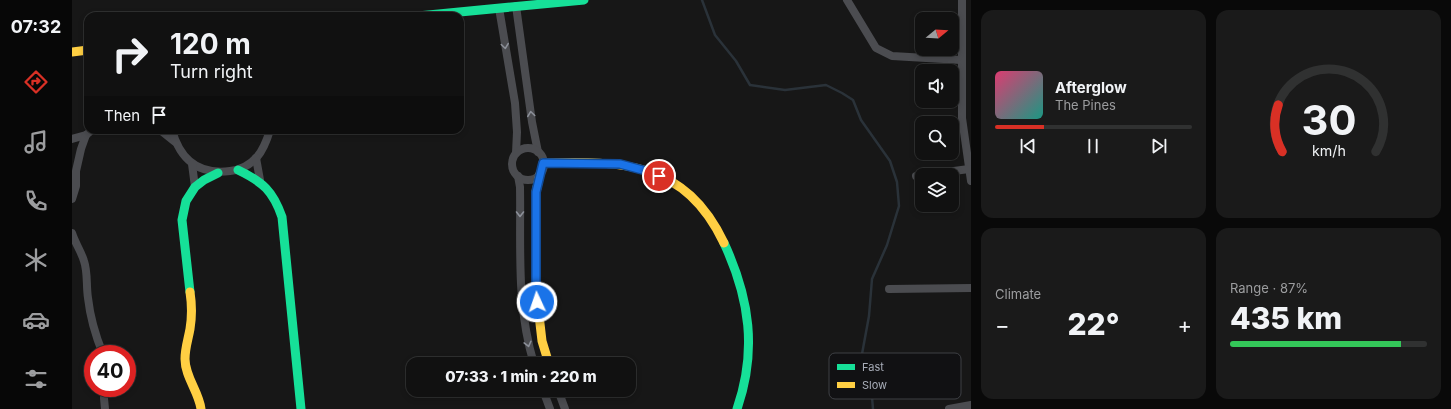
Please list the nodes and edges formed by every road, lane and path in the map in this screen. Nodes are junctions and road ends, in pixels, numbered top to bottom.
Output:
1 (584, 0) edge
2 (847, 0) edge
3 (962, 0) edge
4 (516, 6) junction
5 (499, 8) junction
6 (458, 12) edge
7 (84, 50) edge
8 (72, 52) edge
9 (961, 60) junction
10 (84, 134) edge
11 (88, 134) edge
12 (165, 134) edge
13 (173, 134) edge
14 (269, 134) edge
15 (72, 139) edge
16 (175, 142) junction
17 (538, 152) junction
18 (516, 154) junction
19 (256, 158) junction
20 (72, 160) edge
21 (543, 163) junction
22 (192, 164) junction
23 (969, 169) junction
24 (238, 170) junction
25 (959, 170) edge
26 (76, 171) junction
27 (218, 173) junction
28 (540, 174) junction
29 (518, 176) junction
30 (260, 180) junction
31 (971, 180) edge
32 (195, 187) junction
33 (72, 199) edge
34 (72, 233) edge
35 (971, 288) edge
36 (536, 289) junction
37 (889, 289) dead end
38 (521, 291) junction
39 (99, 345) edge
40 (532, 357) edge
41 (547, 357) edge
42 (104, 397) edge
43 (549, 397) edge
44 (560, 397) edge
45 (546, 399) joint
46 (971, 405) edge
47 (104, 409) edge
48 (201, 409) edge
49 (301, 409) edge
50 (550, 409) edge
51 (566, 409) edge
52 (737, 409) edge
53 (949, 409) edge

1 - 4 street
2 - 9 street
3 - 9 street
4 - 5 street
17 -> 4 street
5 - 6 street
5 -> 18 street
7 - 8 street
9 - 23 street
10 - 15 street
11 - 26 street
12 - 16 street
13 - 16 street
14 - 19 street
16 - 22 street
17 - 18 street
17 - 21 street
18 - 29 street
19 - 24 street
19 - 30 street
20 - 26 street
21 - 28 street
21 - 52 street
22 - 27 street
22 - 32 street
23 - 25 street
23 - 31 street
24 - 27 street
24 - 30 street
26 - 33 street
27 - 32 street
28 - 29 street
28 - 36 street
29 -> 38 street
30 - 49 street
32 - 48 street
34 - 39 street
35 - 37 street
36 - 38 street
36 - 41 street
38 -> 40 street
42 - 47 street
43 - 45 street
44 - 51 street
45 - 50 street
46 - 53 street

